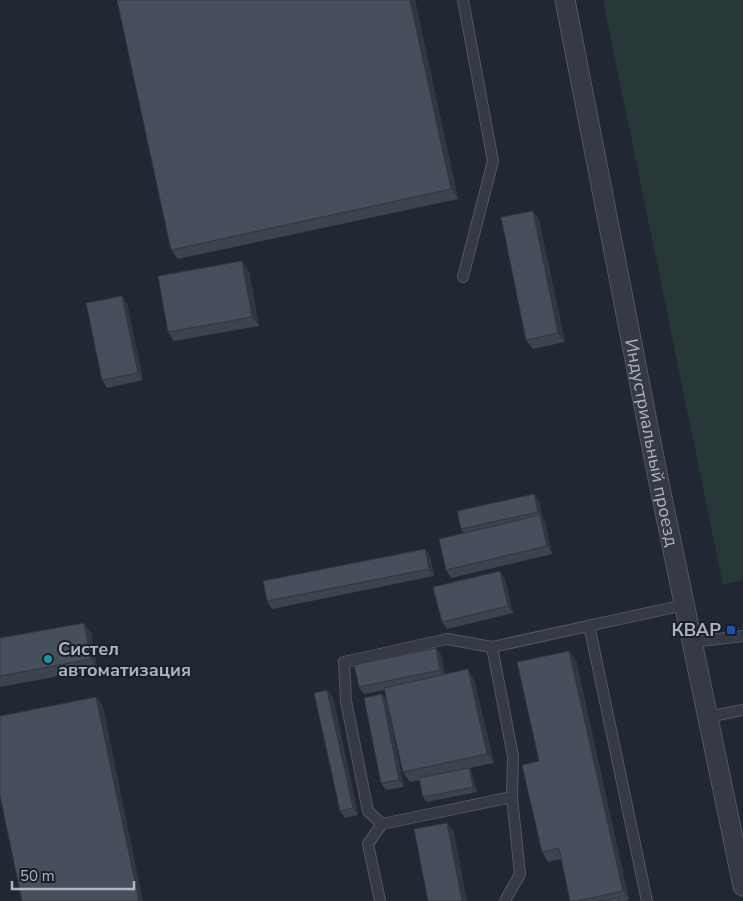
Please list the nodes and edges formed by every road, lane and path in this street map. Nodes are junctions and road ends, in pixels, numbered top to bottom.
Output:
1 (463, 0) edge
2 (565, 0) edge
3 (463, 277) dead end
4 (684, 605) junction
5 (589, 626) junction
6 (743, 636) edge
7 (692, 642) junction
8 (492, 647) junction
9 (743, 710) edge
10 (708, 717) junction
11 (512, 797) junction
12 (382, 824) junction
13 (743, 886) edge
14 (380, 901) edge
15 (505, 901) edge
16 (647, 901) edge

1 - 3 lane
2 - 4 street, Индустриальный проезд
4 - 5 lane
4 - 7 street, Индустриальный проезд
5 - 8 lane
5 - 16 lane
6 - 7 lane
7 - 10 street, Индустриальный проезд
8 - 11 lane
8 - 12 lane
9 - 10 lane
10 - 13 street, Индустриальный проезд
11 - 12 lane
11 - 15 lane
12 - 14 lane

